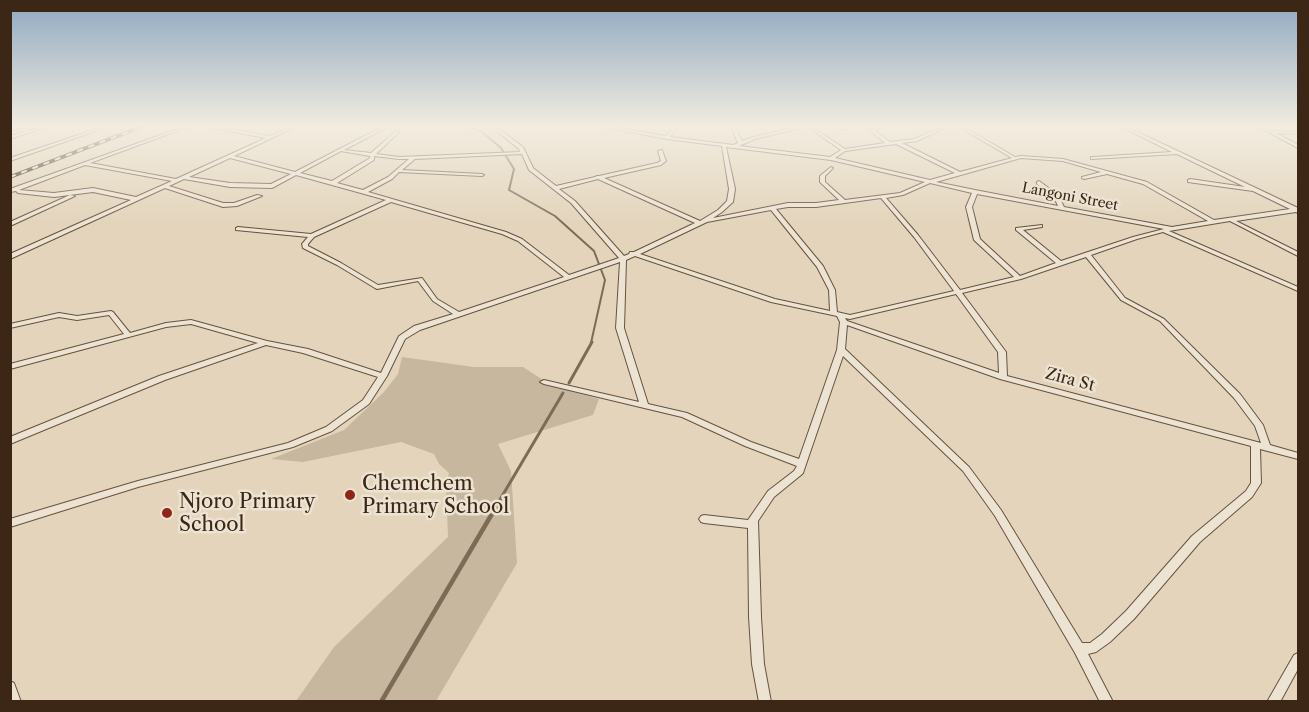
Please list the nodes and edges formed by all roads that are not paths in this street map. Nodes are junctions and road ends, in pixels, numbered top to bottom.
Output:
1 (95, 160) edge
2 (219, 160) edge
3 (244, 160) edge
4 (325, 160) edge
5 (370, 160) edge
6 (411, 160) edge
7 (526, 160) edge
8 (663, 160) edge
9 (727, 160) edge
10 (836, 160) edge
11 (932, 160) edge
12 (1003, 160) edge
13 (1064, 160) edge
14 (1195, 160) edge
15 (85, 164) junction
16 (831, 168) dead end
17 (399, 171) junction
18 (1109, 172) junction
19 (298, 174) junction
20 (960, 174) junction
21 (482, 175) dead end
22 (182, 177) junction
23 (597, 177) junction
24 (1084, 178) dead end
25 (175, 180) junction
26 (1190, 181) dead end
27 (929, 182) junction
28 (333, 183) junction
29 (1039, 183) dead end
30 (164, 186) junction
31 (555, 188) junction
32 (1257, 190) junction
33 (12, 191) edge
34 (363, 192) junction
35 (975, 192) junction
36 (78, 193) junction
37 (259, 196) dead end
38 (882, 196) junction
39 (137, 199) junction
40 (390, 200) junction
41 (843, 201) junction
42 (772, 208) junction
43 (1062, 208) junction
44 (1298, 210) edge
45 (1233, 221) junction
46 (702, 222) junction
47 (1215, 223) junction
48 (10, 224) edge
49 (1040, 226) dead end
50 (1173, 228) junction
51 (238, 229) dead end
52 (1164, 231) junction
53 (312, 236) junction
54 (632, 253) junction
55 (1299, 254) edge
56 (1087, 255) junction
57 (10, 257) edge
58 (623, 259) junction
59 (1060, 264) junction
60 (567, 276) junction
61 (1019, 278) junction
62 (1298, 288) edge
63 (957, 292) junction
64 (456, 313) junction
65 (839, 317) junction
66 (10, 326) edge
67 (129, 336) junction
68 (266, 343) junction
69 (841, 350) junction
70 (10, 367) edge
71 (383, 376) junction
72 (1003, 376) junction
73 (544, 382) dead end
74 (644, 405) junction
75 (10, 441) edge
76 (1260, 445) junction
77 (1299, 456) edge
78 (802, 464) junction
79 (704, 519) dead end
80 (10, 523) edge
81 (752, 524) junction
82 (1079, 649) junction
83 (1299, 659) edge
84 (10, 687) edge
85 (15, 702) edge
86 (765, 702) edge
87 (1107, 702) edge
88 (1273, 702) edge

1 - 15 street
2 - 22 street
3 - 19 street
4 - 19 street
5 - 28 street
6 - 17 street
7 - 31 street
8 - 23 street
9 - 46 street
10 - 27 street, Langoni Street
11 - 20 street
12 - 20 street
13 - 18 street
14 - 32 street
15 - 25 street
15 - 33 street
16 - 41 street
17 - 21 street
17 - 34 street
18 - 24 street
18 - 47 street
19 - 22 street
19 - 28 street
20 - 27 street
22 - 25 street
23 - 31 street
23 - 46 street
25 - 30 street
26 - 32 street
27 - 35 street, Langoni Street
27 - 38 street
28 - 34 street
29 - 43 street
30 - 37 street
30 - 39 street
31 - 58 street
32 - 44 street
33 - 36 street
34 - 40 street
35 - 43 street, Langoni Street
35 - 61 street
36 - 39 street
36 - 48 street
38 - 41 street
38 - 63 street
39 - 57 street
40 - 53 street
40 - 60 street
41 - 42 street
42 - 46 street
42 - 65 street
43 - 50 street, Langoni Street
44 - 45 street
45 - 47 street
45 - 55 street
46 - 54 street
47 - 50 street
49 - 59 street
50 - 52 street
51 - 53 street
52 - 56 street
52 - 62 street
53 - 64 street
54 - 58 street
54 - 65 street
56 - 59 street
56 - 76 street
58 - 60 street
58 - 74 street
59 - 61 street
60 - 64 street
61 - 63 street
63 - 65 street
63 - 72 street
64 - 71 street
65 - 69 street
65 - 72 street, Zira St
66 - 67 street
67 - 68 street
67 - 70 street
68 - 71 street
68 - 75 street
69 - 78 street
69 - 82 street
71 - 80 street
72 - 76 street, Zira St
73 - 74 street
74 - 78 street
76 - 77 street, Zira St
76 - 82 street
78 - 81 street
79 - 81 street
81 - 86 street
82 - 87 street
83 - 88 street
84 - 85 street

